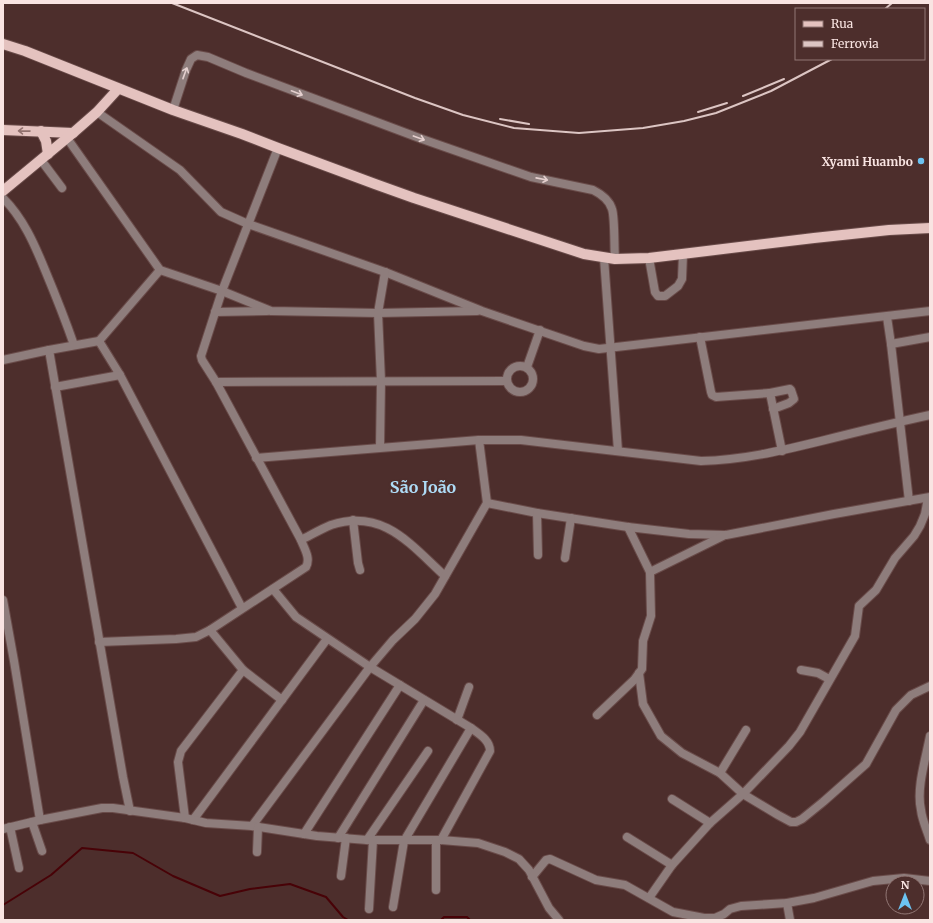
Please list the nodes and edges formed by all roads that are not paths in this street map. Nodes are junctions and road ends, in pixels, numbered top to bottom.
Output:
1 (3, 38) edge
2 (3, 44) edge
3 (25, 51) junction
4 (118, 89) junction
5 (173, 110) junction
6 (97, 112) junction
7 (3, 130) edge
8 (41, 131) junction
9 (70, 136) junction
10 (278, 148) junction
11 (44, 157) junction
12 (62, 188) dead end
13 (3, 191) edge
14 (3, 198) edge
15 (248, 224) junction
16 (930, 228) edge
17 (683, 254) junction
18 (604, 258) junction
19 (649, 258) junction
20 (614, 259) junction
21 (160, 270) junction
22 (385, 272) junction
23 (222, 292) junction
24 (271, 311) junction
25 (482, 311) junction
26 (930, 311) edge
27 (215, 312) junction
28 (378, 313) junction
29 (887, 317) junction
30 (540, 330) junction
31 (930, 336) edge
32 (700, 337) junction
33 (99, 341) junction
34 (891, 344) junction
35 (74, 345) junction
36 (610, 347) junction
37 (49, 350) junction
38 (3, 360) edge
39 (527, 367) junction
40 (120, 376) junction
41 (382, 381) junction
42 (507, 381) junction
43 (216, 382) junction
44 (55, 387) junction
45 (770, 393) junction
46 (773, 409) junction
47 (930, 415) edge
48 (899, 422) junction
49 (479, 440) junction
50 (380, 447) junction
51 (618, 451) junction
52 (782, 451) junction
53 (256, 458) junction
54 (929, 497) edge
55 (909, 501) junction
56 (487, 503) junction
57 (928, 510) edge
58 (537, 513) junction
59 (571, 518) junction
60 (353, 520) junction
61 (628, 527) junction
62 (726, 534) junction
63 (301, 540) junction
64 (538, 555) dead end
65 (565, 558) dead end
66 (360, 570) dead end
67 (650, 572) junction
68 (444, 576) junction
69 (273, 589) junction
70 (3, 600) edge
71 (242, 608) junction
72 (4, 609) edge
73 (210, 630) junction
74 (327, 638) junction
75 (99, 642) junction
76 (370, 667) junction
77 (243, 670) junction
78 (801, 670) dead end
79 (640, 674) junction
80 (829, 679) junction
81 (400, 685) junction
82 (930, 686) edge
83 (470, 687) dead end
84 (282, 700) junction
85 (424, 700) junction
86 (598, 715) dead end
87 (457, 720) junction
88 (471, 728) junction
89 (746, 730) dead end
90 (930, 736) edge
91 (428, 751) dead end
92 (720, 773) junction
93 (742, 794) junction
94 (672, 799) dead end
95 (130, 811) junction
96 (189, 819) junction
97 (36, 821) junction
98 (710, 823) junction
99 (255, 827) junction
100 (6, 828) edge
101 (304, 834) junction
102 (627, 837) dead end
103 (342, 838) junction
104 (370, 840) junction
105 (439, 840) junction
106 (930, 840) edge
107 (404, 841) junction
108 (42, 851) dead end
109 (257, 852) dead end
110 (672, 865) junction
111 (19, 868) dead end
112 (341, 876) dead end
113 (532, 877) junction
114 (930, 881) edge
115 (436, 890) dead end
116 (649, 898) junction
117 (787, 903) junction
118 (393, 906) dead end
119 (369, 909) dead end
120 (672, 916) edge
121 (726, 917) edge
122 (559, 920) edge
123 (790, 920) edge

1 - 3 main road
2 - 3 main road
3 - 4 main road
4 - 5 main road
4 - 6 main road
5 - 10 main road
5 -> 20 street
6 - 9 main road
6 - 15 street
8 -> 7 main road
8 - 9 main road
8 - 11 main road
9 - 11 main road
9 - 21 street
10 - 15 street
10 - 18 main road
11 - 12 street
11 - 13 main road
14 - 35 street
15 - 22 street
15 - 23 street
16 - 17 main road
17 - 19 main road
17 - 19 street
18 - 20 main road
18 - 36 street
19 - 20 main road
21 - 23 street
21 - 33 street
22 - 25 street
22 - 28 street
23 - 24 street
23 - 27 street
24 - 27 street
24 - 28 street
25 - 28 street
25 - 30 street
26 - 29 street
27 - 43 street
28 - 41 street
29 - 32 street
29 - 34 street
30 - 36 street
30 - 39 street
31 - 34 street
32 - 36 street
32 - 45 street
33 - 35 street
33 - 40 street
34 - 48 street
35 - 37 street
36 - 51 street
37 - 38 street
37 - 44 street
39 - 42 street
39 - 42 street
40 - 44 street
40 - 71 street
41 - 42 street
41 - 43 street
41 - 50 street
43 - 53 street
44 - 75 street
45 - 46 street
45 - 46 street
46 - 52 street
47 - 48 street
48 - 52 street
48 - 55 street
49 - 50 street
49 - 51 street
49 - 56 street
50 - 53 street
51 - 52 street
53 - 63 street
54 - 55 street
54 - 57 street
55 - 62 street
56 - 58 street
56 - 68 street
57 - 80 street
58 - 59 street
58 - 64 street
59 - 61 street
59 - 65 street
60 - 63 street
60 - 66 street
60 - 68 street
61 - 62 street
61 - 67 street
62 - 67 street
63 - 69 street
67 - 79 street
68 - 76 street
69 - 71 street
69 - 74 street
70 - 72 street
71 - 73 street
72 - 97 street
73 - 75 street
73 - 77 street
74 - 76 street
74 - 84 street
75 - 95 street
76 - 81 street
76 - 99 street
77 - 84 street
77 - 96 street
78 - 80 street
79 - 86 street
79 - 92 street
80 - 93 street
81 - 85 street
81 - 101 street
82 - 93 street
83 - 87 street
84 - 96 street
85 - 87 street
85 - 103 street
87 - 88 street
88 - 105 street
88 - 107 street
89 - 92 street
90 - 106 street
91 - 104 street
92 - 93 street
93 - 98 street
94 - 98 street
95 - 96 street
95 - 97 street
96 - 99 street
97 - 100 street
97 - 108 street
98 - 110 street
99 - 101 street
99 - 109 street
100 - 111 street
101 - 103 street
102 - 110 street
103 - 104 street
103 - 112 street
104 - 107 street
104 - 119 street
105 - 107 street
105 - 113 street
105 - 115 street
107 - 118 street
110 - 116 street
113 - 116 street
113 - 122 street
114 - 117 street
116 - 120 street
117 - 121 street
117 - 123 street
120 - 121 street

